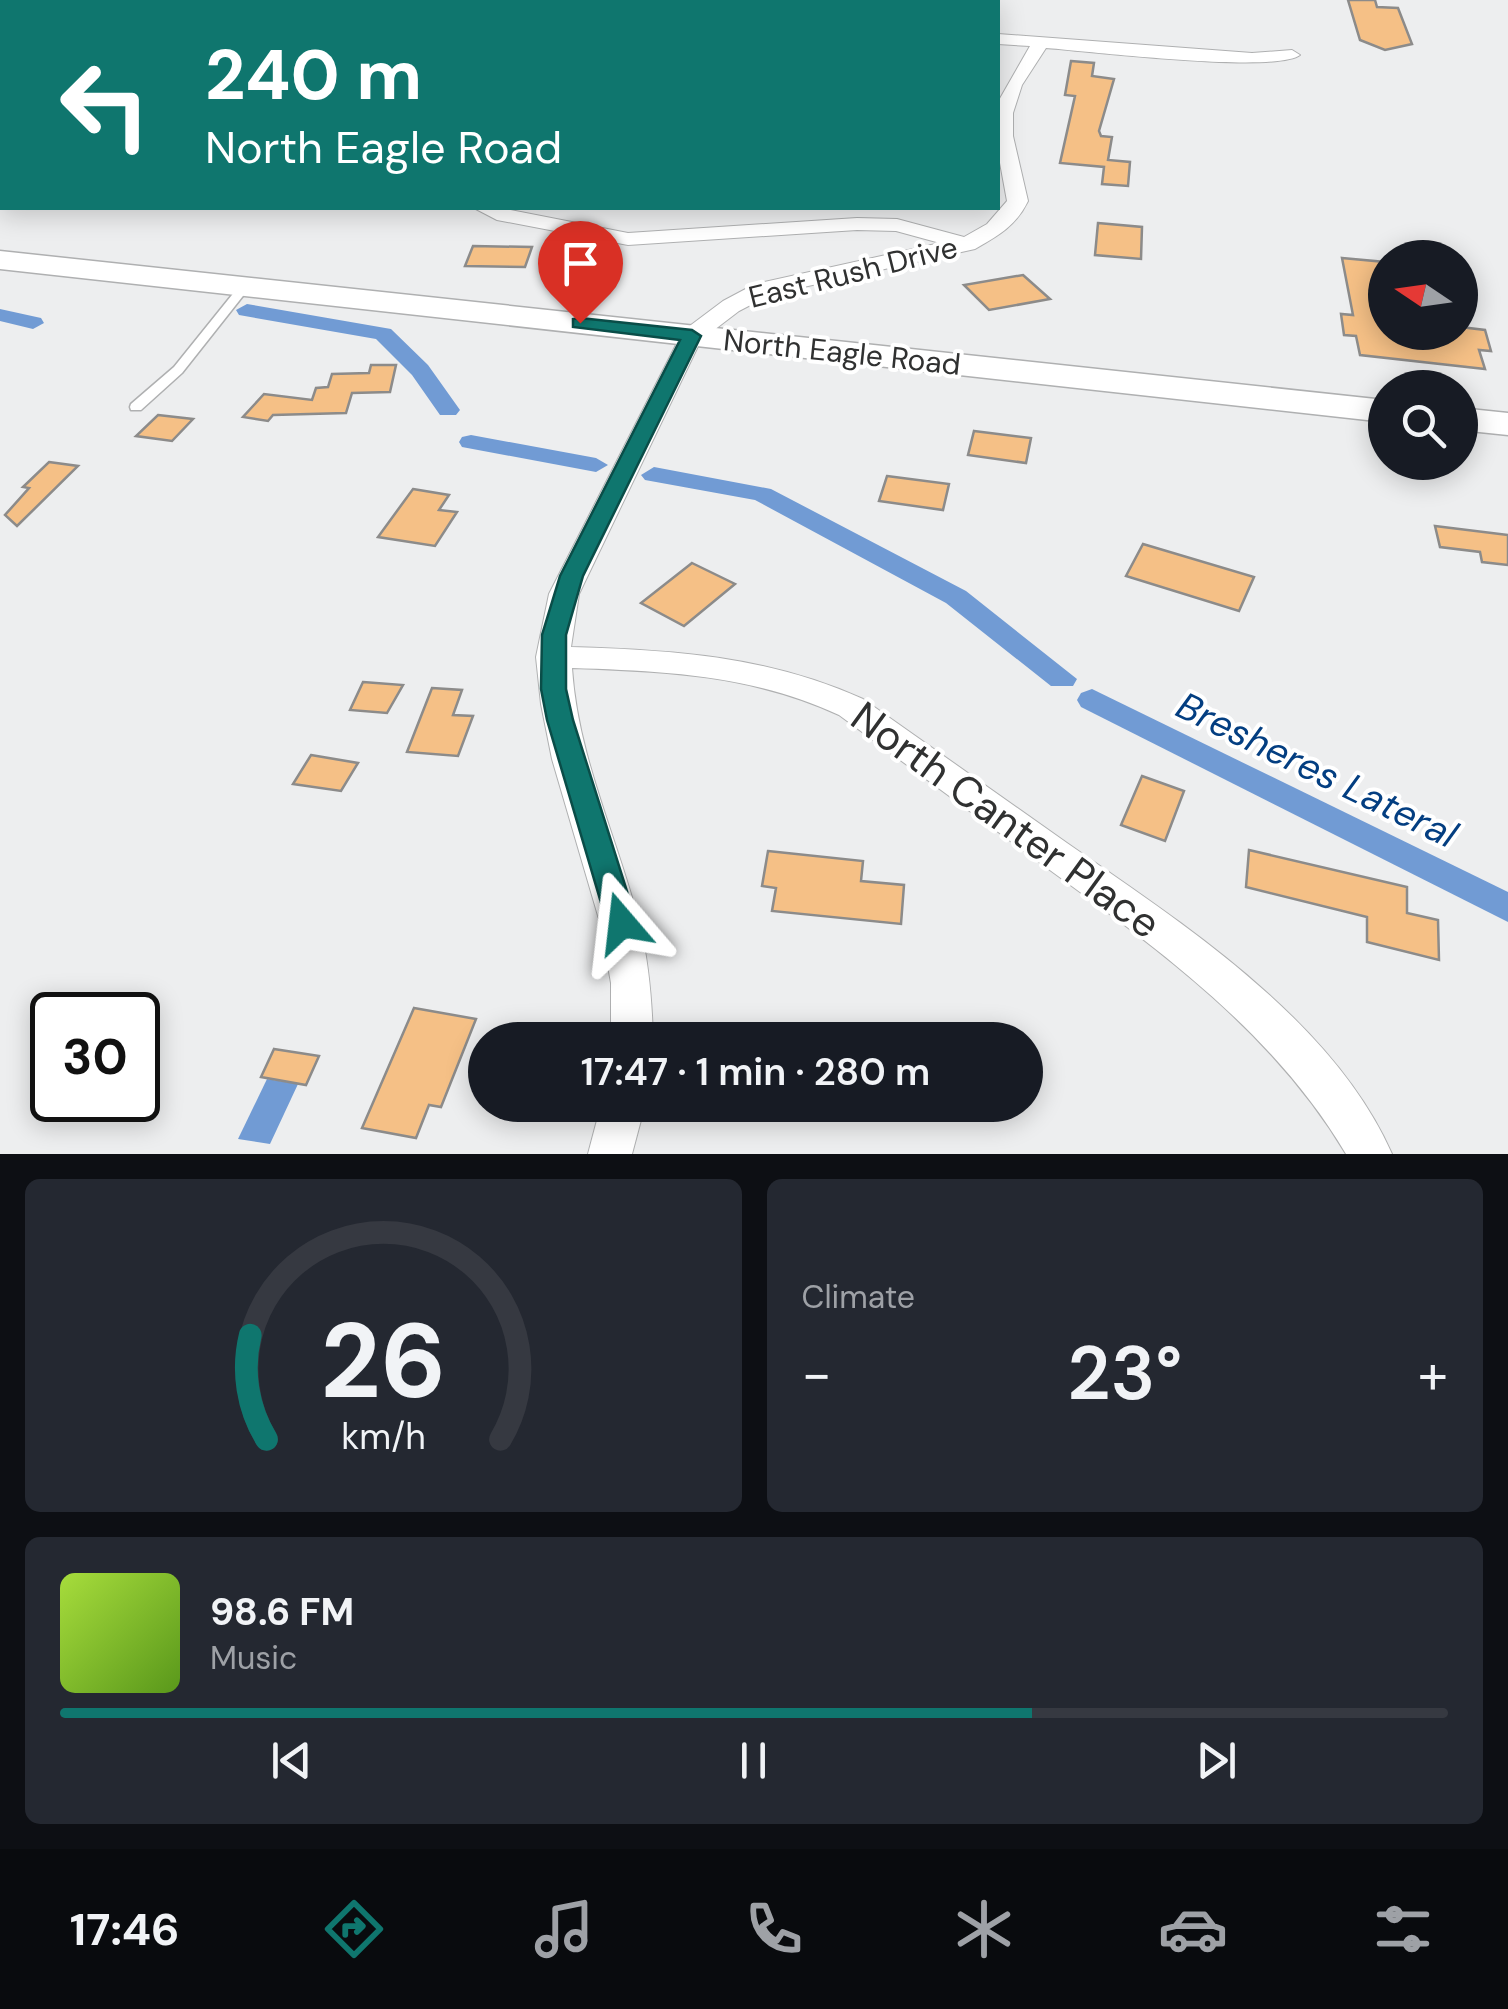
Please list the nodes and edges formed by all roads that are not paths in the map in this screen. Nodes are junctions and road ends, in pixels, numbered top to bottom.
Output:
1 (1000, 40) edge
2 (1041, 43) junction
3 (1292, 55) dead end
4 (488, 210) edge
5 (967, 244) junction
6 (0, 260) edge
7 (244, 287) junction
8 (692, 336) junction
9 (136, 407) dead end
10 (1368, 409) edge
11 (1478, 421) edge
12 (1508, 424) edge
13 (552, 657) junction
14 (631, 1022) edge
15 (618, 1122) edge
16 (610, 1154) edge
17 (1370, 1154) edge

1 - 2 street
2 - 3 street
2 - 5 street, East Rush Drive
4 - 5 street
5 - 8 street, East Rush Drive
6 - 7 main road, North Eagle Road
7 - 8 main road, North Eagle Road
7 - 9 lane
8 - 10 main road, North Eagle Road
8 - 13 street
11 - 12 main road
13 - 14 street
13 - 17 street, North Canter Place
15 - 16 street

